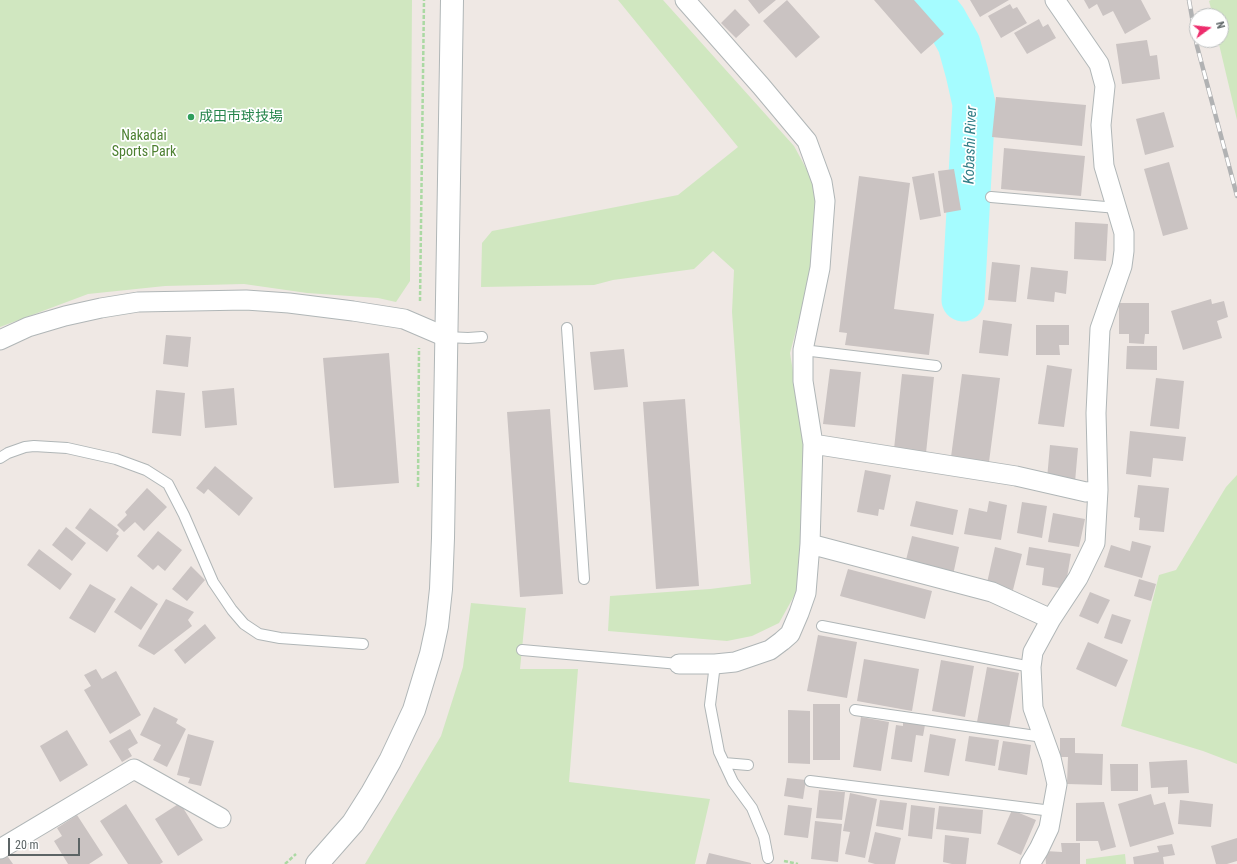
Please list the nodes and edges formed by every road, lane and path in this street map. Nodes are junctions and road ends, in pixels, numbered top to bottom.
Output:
1 (424, 0) edge
2 (452, 0) edge
3 (685, 0) edge
4 (1055, 0) edge
5 (991, 197) dead end
6 (1117, 208) junction
7 (419, 327) junction
8 (567, 328) dead end
9 (446, 337) junction
10 (482, 337) dead end
11 (0, 340) edge
12 (803, 350) junction
13 (936, 366) dead end
14 (813, 444) junction
15 (0, 458) edge
16 (418, 490) dead end
17 (1098, 490) junction
18 (810, 544) junction
19 (584, 579) dead end
20 (1051, 619) junction
21 (822, 626) dead end
22 (363, 644) dead end
23 (522, 650) dead end
24 (679, 664) joint
25 (714, 664) junction
26 (1031, 667) junction
27 (855, 710) dead end
28 (1043, 737) junction
29 (724, 763) junction
30 (748, 765) dead end
31 (810, 781) dead end
32 (1052, 811) junction
33 (221, 818) dead end
34 (0, 850) edge
35 (299, 850) dead end
36 (768, 858) dead end
37 (285, 864) edge
38 (317, 864) edge
39 (1030, 864) edge

1 - 7 path
2 - 9 street
3 - 12 street
4 - 6 street
5 - 6 lane
6 - 17 street
7 - 9 street
7 - 11 street
7 - 16 path
8 - 19 lane
9 - 10 lane
9 - 38 street
12 - 13 lane
12 - 14 street
14 - 17 street
14 - 18 street
15 - 22 lane
17 - 20 street
18 - 20 street
18 - 25 street
20 - 26 street
21 - 26 lane
23 - 24 lane
24 - 25 street
25 - 29 lane
26 - 28 street
27 - 28 lane
28 - 32 street
29 - 30 lane
29 - 36 lane
31 - 32 lane
32 - 39 street
33 - 34 street
35 - 37 path

